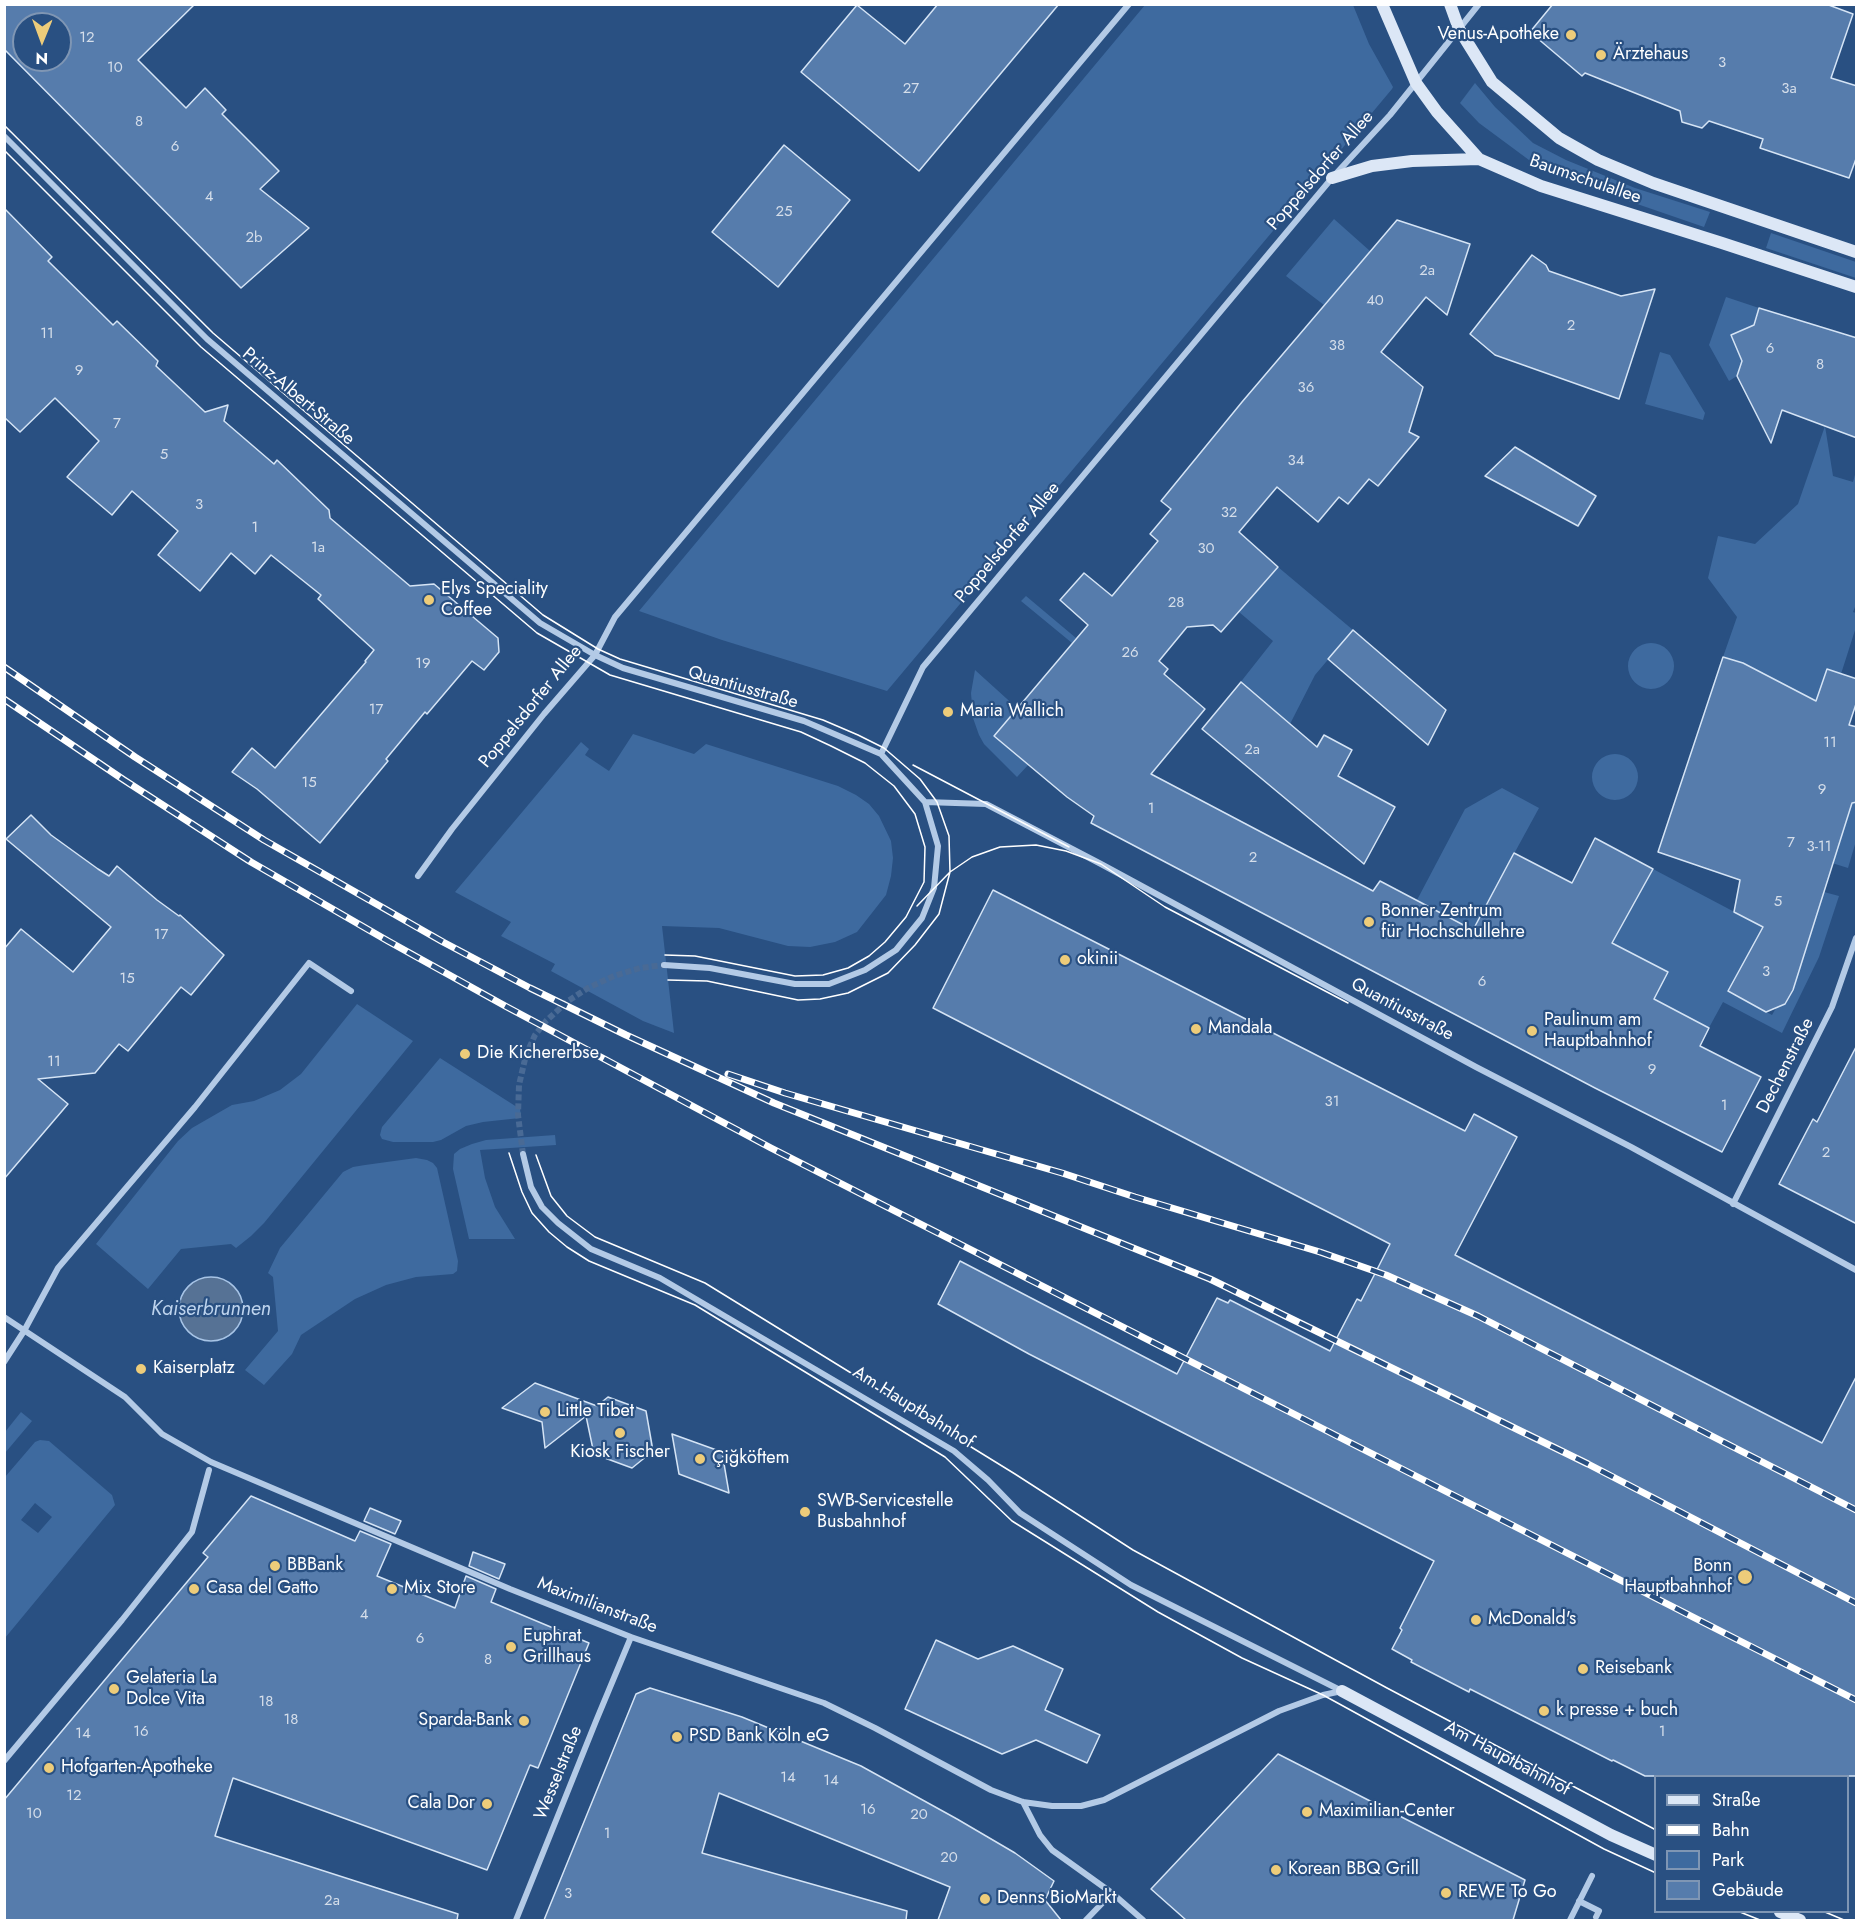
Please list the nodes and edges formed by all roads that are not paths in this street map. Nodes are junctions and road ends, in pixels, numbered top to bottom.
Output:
1 (1129, 4) edge
2 (1382, 4) edge
3 (1450, 4) edge
4 (1479, 4) edge
5 (1459, 29) junction
6 (1416, 83) junction
7 (4, 136) edge
8 (1479, 159) junction
9 (1332, 178) junction
10 (1857, 252) edge
11 (1857, 287) edge
12 (595, 655) junction
13 (880, 754) junction
14 (925, 802) junction
15 (418, 876) dead end
16 (1857, 938) edge
17 (664, 965) tunnel mouth
18 (351, 990) dead end
19 (523, 1154) tunnel mouth
20 (1733, 1204) junction
21 (1857, 1270) edge
22 (4, 1317) edge
23 (24, 1331) junction
24 (4, 1362) edge
25 (209, 1470) dead end
26 (632, 1637) junction
27 (1342, 1691) junction
28 (4, 1761) edge
29 (1023, 1802) junction
30 (1654, 1854) edge
31 (1592, 1876) dead end
32 (1112, 1893) junction
33 (1579, 1901) junction
34 (1784, 1913) edge
35 (1596, 1917) dead end
36 (516, 1920) edge
37 (1086, 1920) edge
38 (1143, 1920) edge
39 (1570, 1920) edge
40 (1800, 1920) edge

1 - 12 street, Poppelsdorfer Allee
2 - 6 street, Baumschulallee
3 - 5 street, Baumschulallee
4 - 5 street, Poppelsdorfer Allee
5 - 6 street, Poppelsdorfer Allee
5 - 10 street, Baumschulallee
6 - 8 street, Baumschulallee
6 - 9 street, Poppelsdorfer Allee
7 - 12 street, Prinz-Albert-Straße
8 - 9 street
8 - 11 street, Baumschulallee
9 - 13 street, Poppelsdorfer Allee
12 - 13 street, Quantiusstraße
12 - 15 street, Poppelsdorfer Allee
13 - 14 street
14 - 17 street
14 - 20 street, Quantiusstraße
16 - 20 street, Dechenstraße
18 - 23 street
19 - 27 street, Am Hauptbahnhof
20 - 21 street, Quantiusstraße
22 - 23 street, Maximilianstraße
23 - 24 street
23 - 26 street, Maximilianstraße
25 - 28 street
26 - 29 street, Maximilianstraße
26 - 36 street, Wesselstraße
27 - 29 street
27 - 30 street, Am Hauptbahnhof
29 - 32 street
31 - 33 street
32 - 37 street
32 - 38 street
33 - 35 street
33 - 39 street
34 - 40 street

